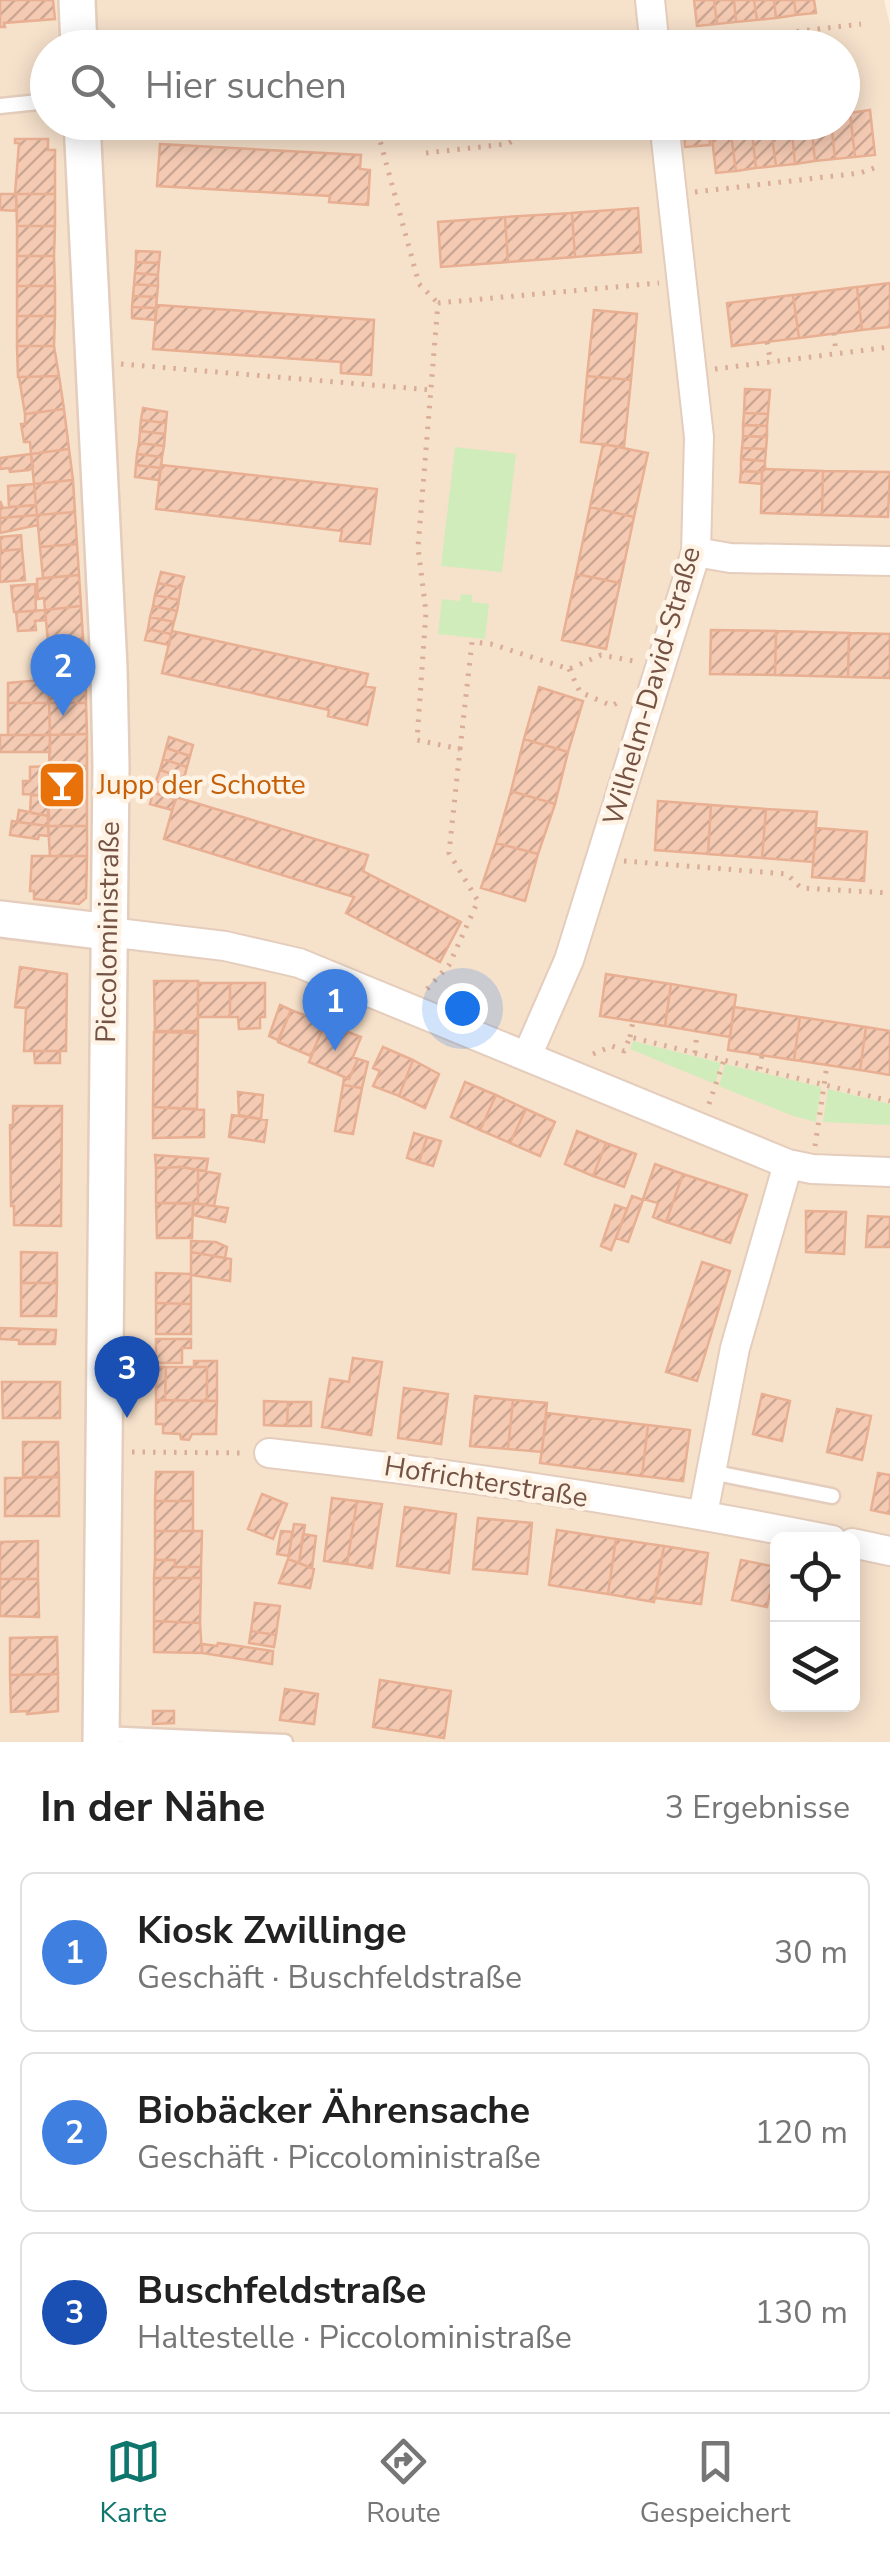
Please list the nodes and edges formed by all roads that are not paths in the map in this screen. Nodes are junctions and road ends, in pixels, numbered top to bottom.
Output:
1 (78, 0) edge
2 (650, 0) edge
3 (79, 30) edge
4 (660, 30) edge
5 (30, 103) edge
6 (0, 106) edge
7 (83, 140) edge
8 (666, 140) edge
9 (696, 552) junction
10 (890, 561) edge
11 (0, 919) edge
12 (109, 932) junction
13 (527, 1056) junction
14 (800, 1167) junction
15 (890, 1172) edge
16 (269, 1453) road end
17 (711, 1472) junction
18 (832, 1496) dead end
19 (703, 1514) junction
20 (792, 1532) edge
21 (860, 1545) edge
22 (890, 1551) edge
23 (101, 1738) edge
24 (284, 1742) edge

1 - 3 street
2 - 4 street
5 - 6 lane
7 - 12 street, Piccoloministraße
8 - 9 street, Wilhelm-David-Straße
9 - 10 street
9 - 13 street, Wilhelm-David-Straße
11 - 12 street
12 - 13 street
12 - 23 street, Piccoloministraße
13 - 14 street
14 - 15 street
14 - 17 street
16 - 19 street, Hofrichterstraße
17 - 18 lane
17 - 19 street
19 - 20 street, Hofrichterstraße
21 - 22 street
23 - 24 lane

